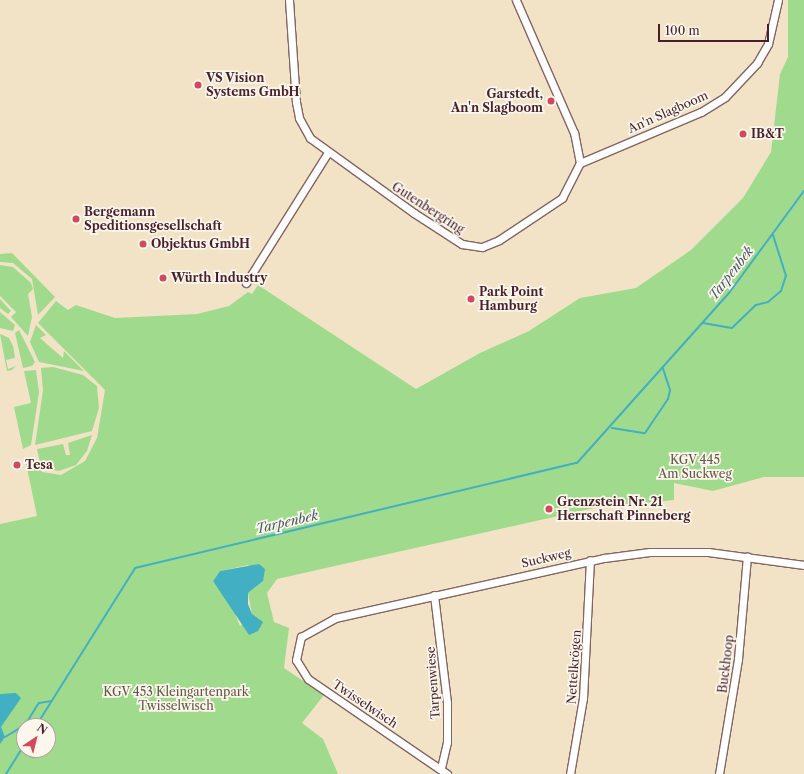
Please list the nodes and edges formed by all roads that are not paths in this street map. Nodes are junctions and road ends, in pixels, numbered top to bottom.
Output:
1 (289, 0) edge
2 (516, 0) edge
3 (778, 0) edge
4 (327, 154) junction
5 (580, 163) junction
6 (246, 283) dead end
7 (747, 556) junction
8 (590, 560) junction
9 (804, 565) edge
10 (434, 594) junction
11 (301, 637) joint
12 (441, 769) junction
13 (447, 774) edge
14 (570, 774) edge
15 (719, 774) edge

1 - 4 street, Gutenbergring
2 - 5 street
3 - 5 street, An'n Slagboom
4 - 5 street, Gutenbergring
4 - 6 street
7 - 8 street, Suckweg
7 - 9 street, Suckweg
7 - 15 street, Buckhoop
8 - 10 street, Suckweg
8 - 14 street, Nettelkrögen
10 - 11 street, Suckweg
10 - 12 street, Tarpenwiese
11 - 12 street, Twisselwisch
12 - 13 street, Twisselwisch

